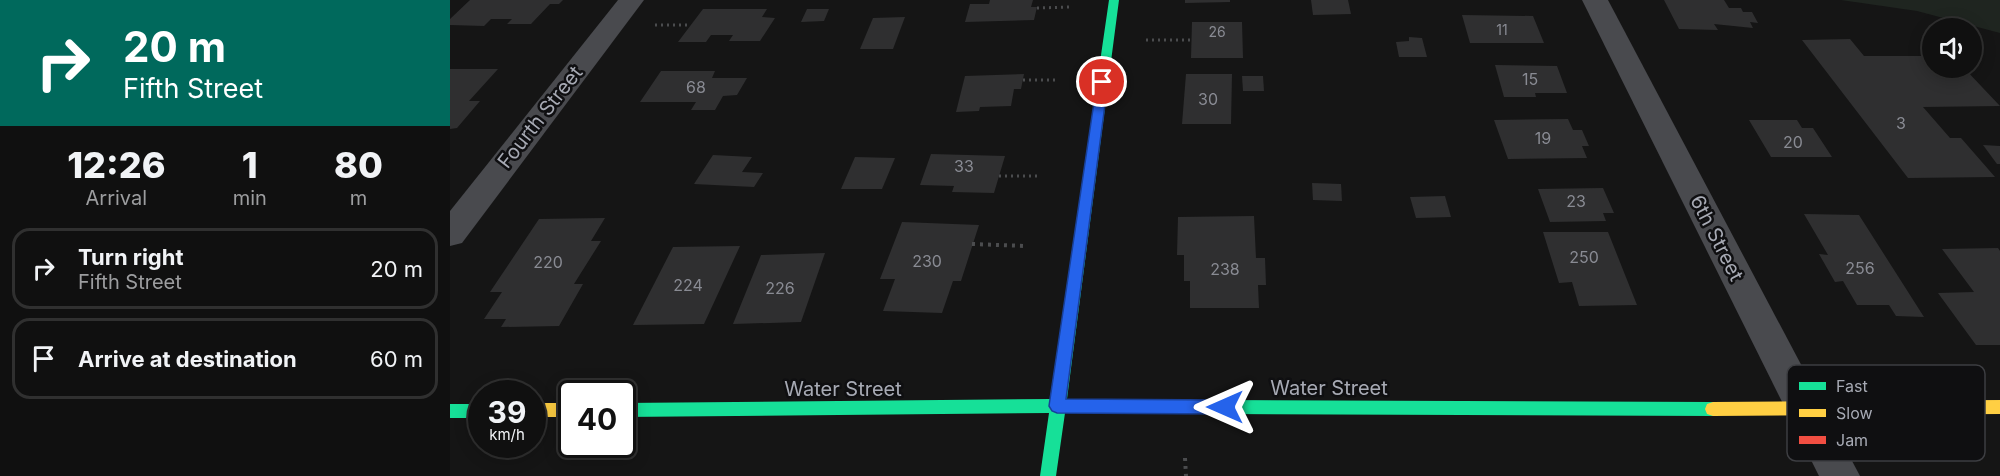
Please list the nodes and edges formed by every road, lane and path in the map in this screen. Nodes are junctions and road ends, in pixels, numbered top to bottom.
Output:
1 (631, 0) edge
2 (1114, 0) edge
3 (1595, 0) edge
4 (1037, 8) dead end
5 (1071, 8) dead end
6 (654, 25) dead end
7 (690, 25) dead end
8 (1140, 39) dead end
9 (1191, 40) dead end
10 (1023, 80) dead end
11 (1058, 80) dead end
12 (999, 176) dead end
13 (1039, 176) dead end
14 (450, 234) edge
15 (972, 244) dead end
16 (1025, 246) dead end
17 (1787, 374) edge
18 (1057, 406) junction
19 (1985, 407) edge
20 (2000, 407) edge
21 (1787, 409) edge
22 (636, 410) edge
23 (450, 411) edge
24 (468, 411) edge
25 (1185, 458) dead end
26 (1832, 461) edge
27 (1048, 476) edge
28 (1186, 476) edge
29 (1840, 476) edge

1 - 14 street, Fourth Street
2 - 18 street
3 - 17 street, 6th Street
4 - 5 path
6 - 7 path
8 - 9 path
10 - 11 path
12 - 13 path
15 - 16 path
18 - 21 street, Water Street
18 - 22 street, Water Street
18 - 27 street
19 - 20 street, Water Street
23 - 24 street
25 - 28 path
26 - 29 street, 6th Street

